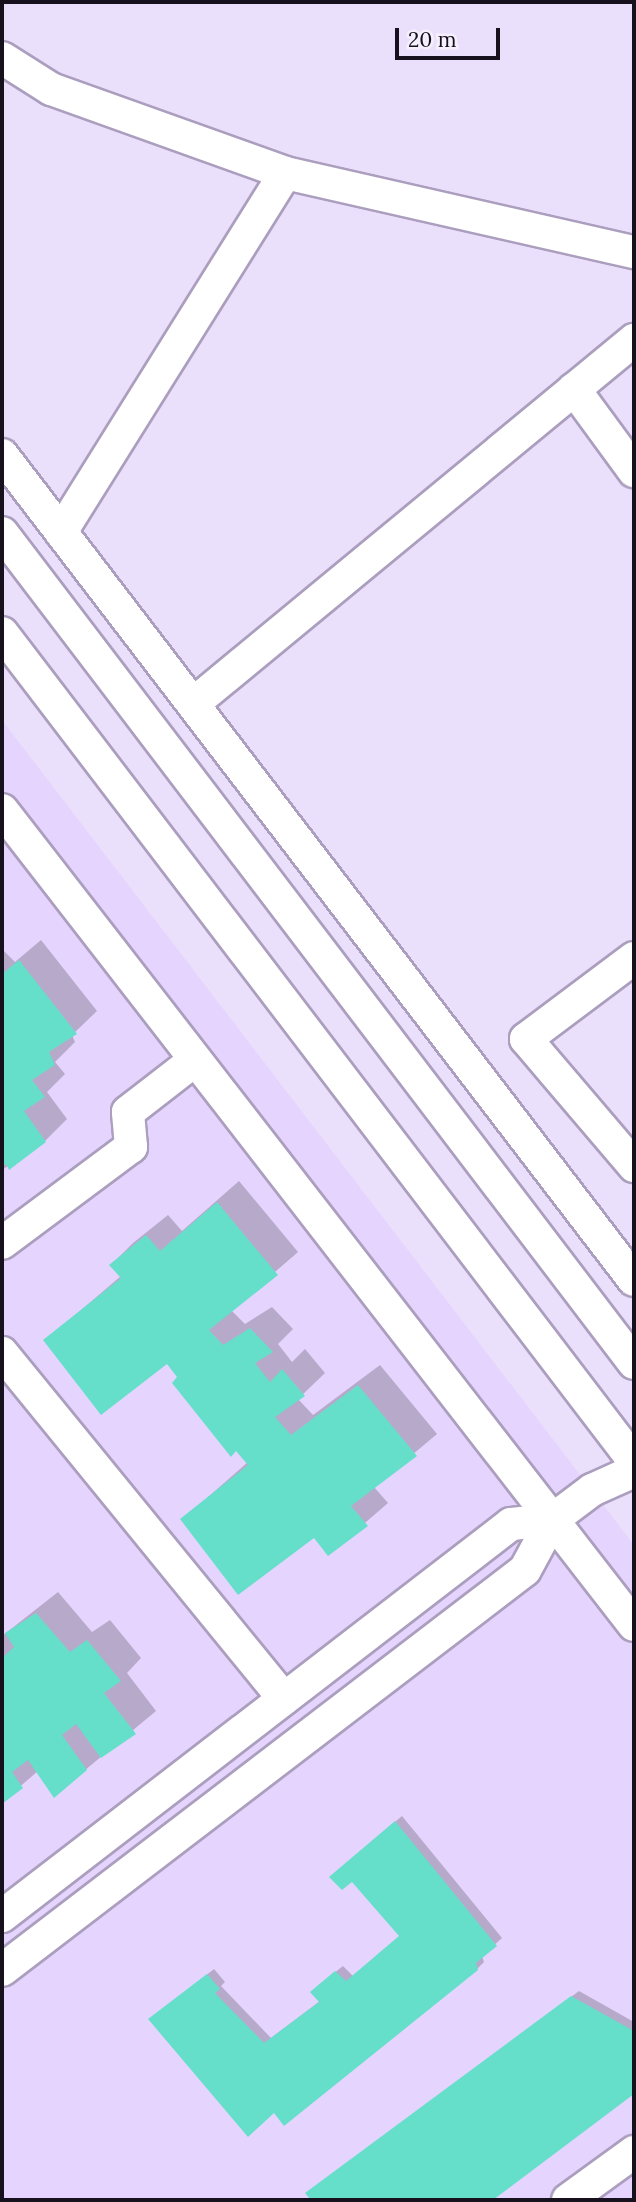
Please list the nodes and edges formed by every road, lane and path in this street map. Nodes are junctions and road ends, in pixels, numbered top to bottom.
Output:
1 (2, 58) edge
2 (285, 173) junction
3 (634, 252) edge
4 (634, 340) edge
5 (574, 389) junction
6 (2, 454) edge
7 (634, 471) edge
8 (61, 532) junction
9 (2, 533) edge
10 (2, 633) edge
11 (193, 704) junction
12 (2, 810) edge
13 (634, 958) edge
14 (195, 1060) junction
15 (634, 1166) edge
16 (2, 1243) edge
17 (634, 1280) edge
18 (2, 1353) edge
19 (634, 1363) edge
20 (634, 1461) edge
21 (634, 1471) edge
22 (552, 1520) junction
23 (634, 1625) edge
24 (284, 1699) junction
25 (2, 1916) edge
26 (2, 1970) edge
27 (634, 2152) edge
28 (568, 2200) edge

1 - 2 street
2 - 3 street
2 - 8 street
4 - 5 street
5 - 7 street
5 - 11 street
6 - 8 street
8 - 11 street
9 - 19 street
10 - 20 street
11 - 17 street
12 - 14 street
13 - 15 street
14 - 16 street
14 - 22 street
18 - 24 street
21 - 22 street
22 - 23 street
22 - 24 street
22 - 26 street
24 - 25 street
27 - 28 street

